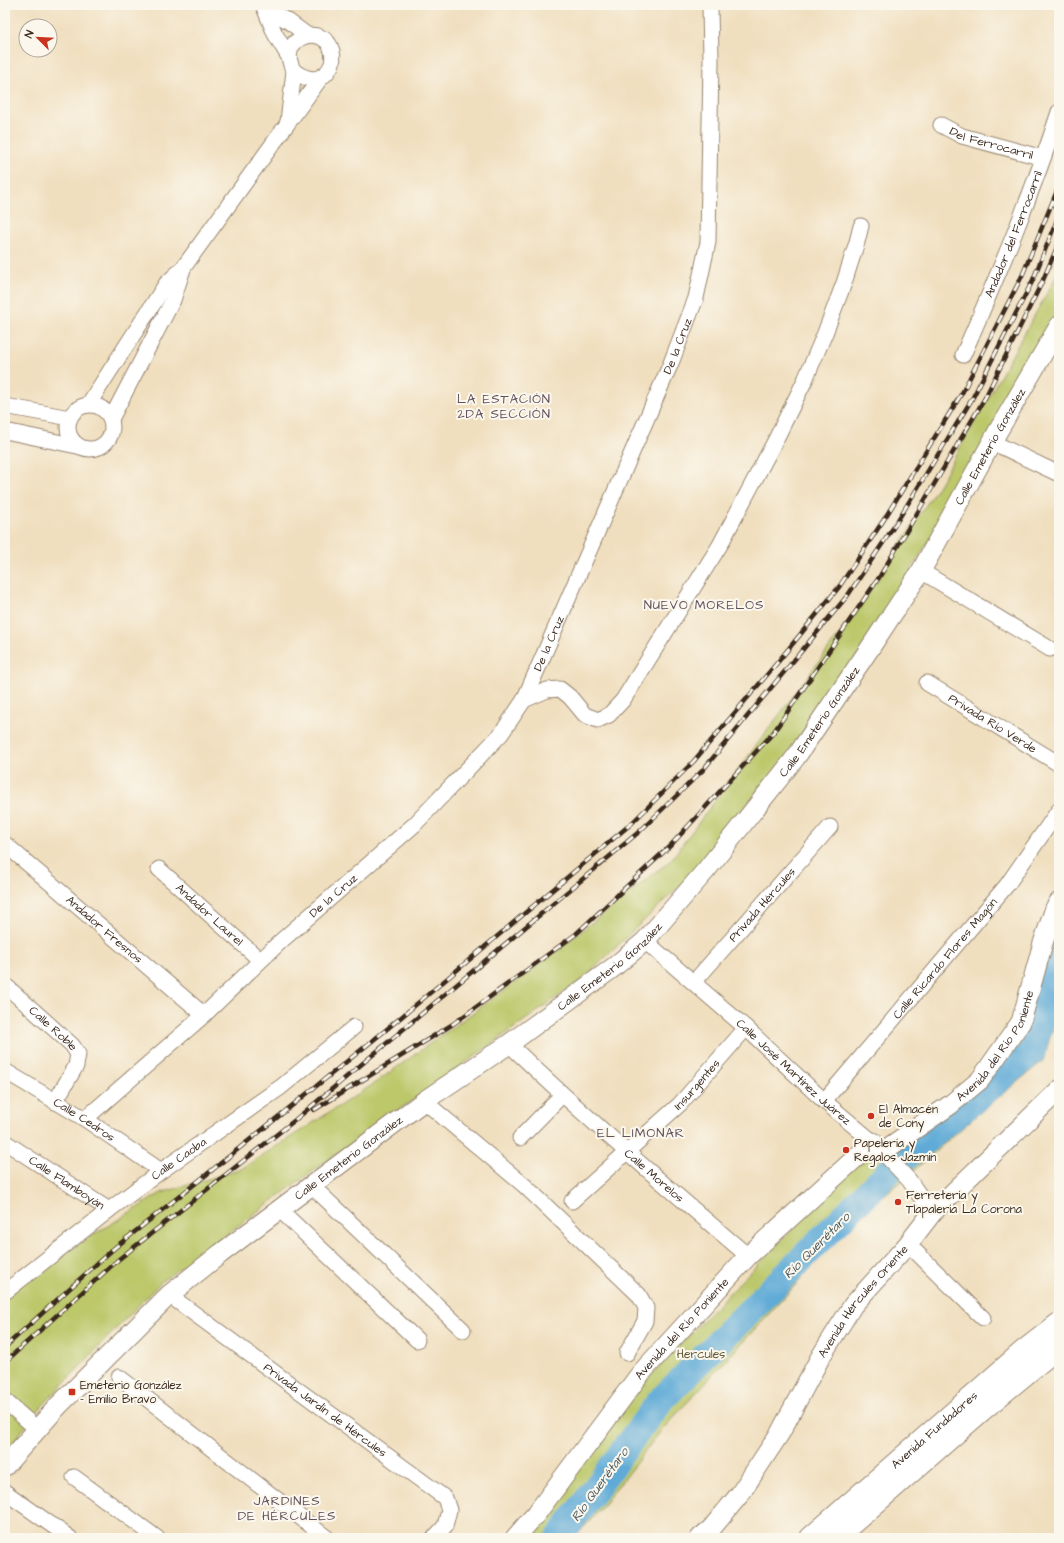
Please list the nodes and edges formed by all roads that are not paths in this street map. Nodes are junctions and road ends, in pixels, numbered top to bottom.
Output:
1 (710, 5) edge
2 (264, 6) edge
3 (307, 35) junction
4 (289, 57) junction
5 (294, 72) junction
6 (322, 76) junction
7 (1059, 112) edge
8 (288, 123) junction
9 (941, 125) dead end
10 (1043, 158) junction
11 (861, 226) dead end
12 (184, 268) junction
13 (1059, 326) edge
14 (963, 355) dead end
15 (88, 405) junction
16 (5, 406) edge
17 (70, 418) junction
18 (111, 419) junction
19 (5, 431) edge
20 (992, 442) junction
21 (77, 446) junction
22 (1059, 474) edge
23 (921, 571) junction
24 (1050, 649) dead end
25 (927, 684) dead end
26 (524, 700) junction
27 (1059, 764) edge
28 (1059, 810) edge
29 (830, 826) dead end
30 (5, 844) edge
31 (159, 869) dead end
32 (1059, 902) edge
33 (645, 941) junction
34 (260, 960) junction
35 (694, 982) junction
36 (5, 984) edge
37 (204, 1014) junction
38 (354, 1027) dead end
39 (746, 1028) junction
40 (509, 1044) junction
41 (5, 1071) edge
42 (1059, 1090) edge
43 (562, 1095) junction
44 (424, 1101) junction
45 (824, 1101) junction
46 (56, 1102) junction
47 (85, 1119) junction
48 (520, 1138) dead end
49 (5, 1142) edge
50 (882, 1151) junction
51 (627, 1153) junction
52 (162, 1171) junction
53 (311, 1185) junction
54 (572, 1201) dead end
55 (279, 1209) junction
56 (109, 1210) junction
57 (932, 1213) junction
58 (908, 1244) junction
59 (748, 1256) junction
60 (7, 1286) edge
61 (169, 1296) junction
62 (982, 1318) dead end
63 (1059, 1324) edge
64 (463, 1330) dead end
65 (417, 1340) dead end
66 (1059, 1346) edge
67 (627, 1353) dead end
68 (118, 1377) dead end
69 (5, 1401) edge
70 (37, 1429) junction
71 (5, 1466) edge
72 (74, 1477) dead end
73 (5, 1492) edge
74 (70, 1538) edge
75 (157, 1538) edge
76 (327, 1538) edge
77 (434, 1538) edge
78 (515, 1538) edge
79 (700, 1538) edge
80 (811, 1538) edge
81 (835, 1538) edge

1 - 26 street, De la Cruz
2 - 3 street
2 - 4 street
3 - 4 street
3 - 6 street
4 - 5 street
5 - 6 street
5 - 8 street
6 - 8 street
7 - 10 street, Andador del Ferrocarril
8 - 12 street
9 - 10 street, Del Ferrocarril
10 - 14 street, Andador del Ferrocarril
11 - 26 street
12 - 15 street
12 - 18 street
13 - 20 street, Calle Emeterio González
15 - 17 street
15 - 18 street
16 - 17 street
17 - 21 street
18 - 21 street
19 - 21 street
20 - 22 street
20 - 23 street, Calle Emeterio González
23 - 24 street
23 - 33 street, Calle Emeterio González
25 - 27 street, Privada Río Verde
26 - 34 street, De la Cruz
28 - 45 street, Calle Ricardo Flores Magón
29 - 35 street, Privada Hércules
30 - 37 street, Andador Fresnos
31 - 34 street, Andador Laurel
32 - 50 street, Avenida del Río Poniente
33 - 35 street, Calle José Martínez Juárez
33 - 40 street, Calle Emeterio González
34 - 37 street, De la Cruz
35 - 39 street, Calle José Martínez Juárez
36 - 46 street, Calle Roble
37 - 47 street, De la Cruz
38 - 52 street, Calle Caoba
39 - 45 street, Calle José Martínez Juárez
39 - 51 street, Insurgentes
40 - 43 street, Calle Morelos
40 - 44 street, Calle Emeterio González
41 - 46 street, Calle Cedros
42 - 57 street, Avenida Hércules Oriente
43 - 48 street
43 - 51 street, Calle Morelos
44 - 53 street, Calle Emeterio González
44 - 67 street
45 - 50 street, Calle José Martínez Juárez
46 - 47 street, Calle Cedros
47 - 52 street, Calle Cedros
49 - 56 street, Calle Flamboyán
50 - 57 street, Calle José Martínez Juárez
50 - 59 street, Avenida del Río Poniente
51 - 54 street, Insurgentes
51 - 59 street, Calle Morelos
52 - 56 street, Calle Caoba
53 - 55 street, Calle Emeterio González
53 - 64 street
55 - 61 street, Calle Emeterio González
55 - 65 street
56 - 60 street, Calle Caoba
57 - 58 street, Avenida Hércules Oriente
58 - 62 street
58 - 79 street, Avenida Hércules Oriente
59 - 78 street, Avenida del Río Poniente
61 - 70 street, Calle Emeterio González
61 - 77 street, Privada Jardín de Hércules
63 - 80 main road, Avenida Fundadores
66 - 81 main road, Avenida Fundadores
68 - 76 street
69 - 70 street
70 - 71 street, Calle Emeterio González
72 - 75 street
73 - 74 street

